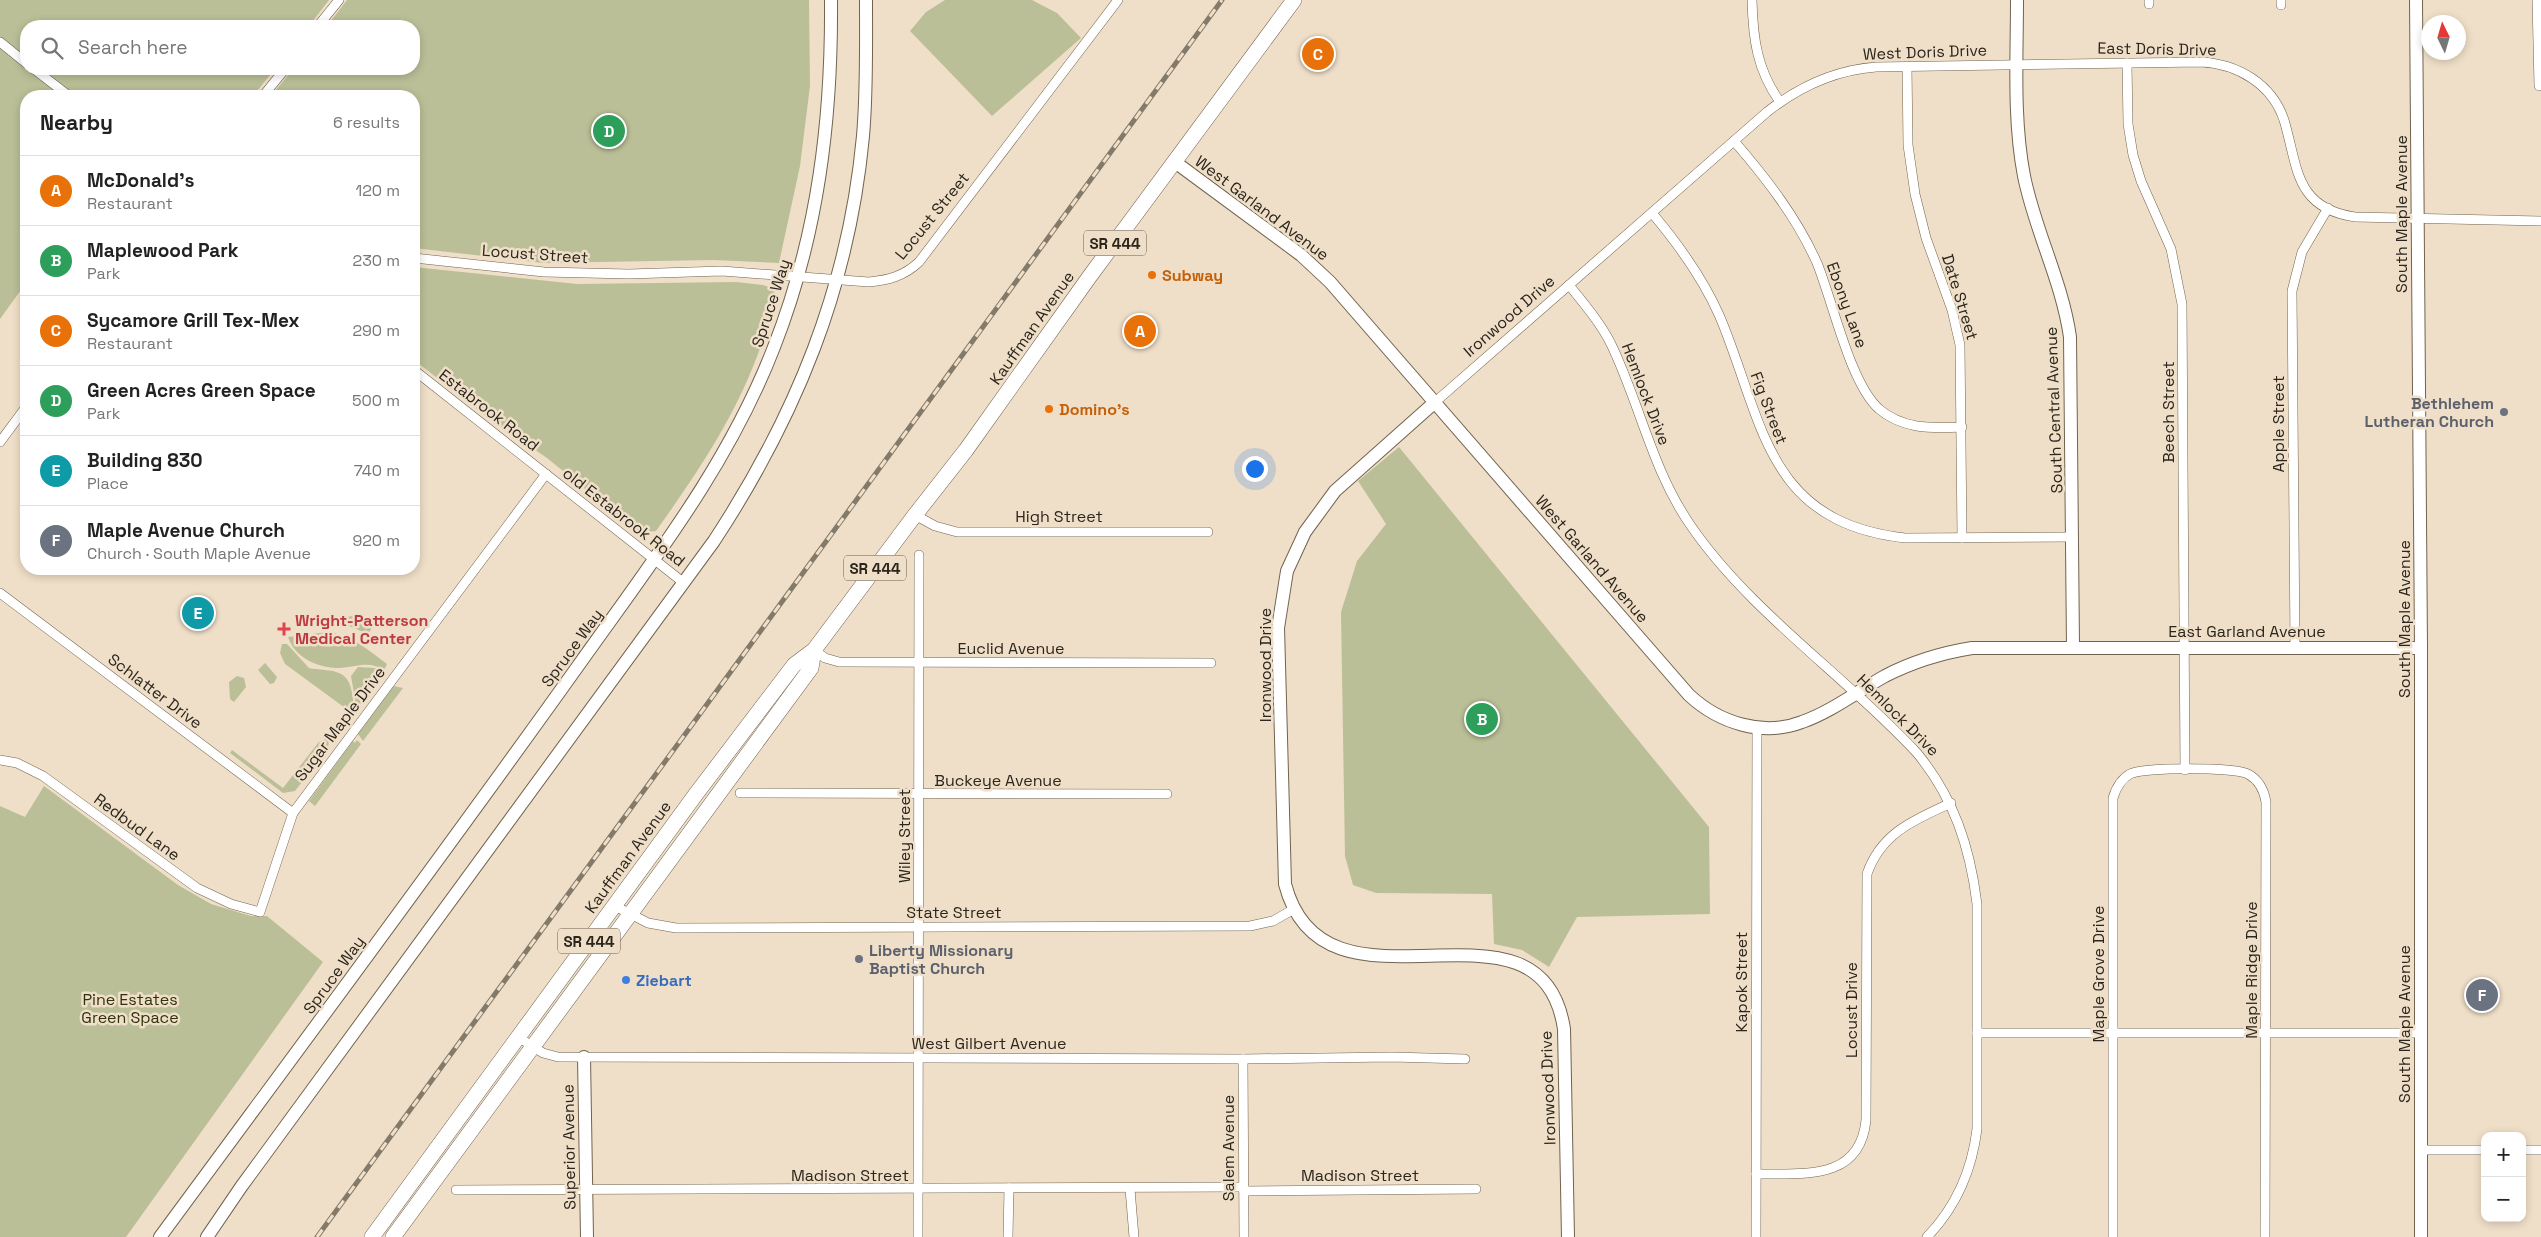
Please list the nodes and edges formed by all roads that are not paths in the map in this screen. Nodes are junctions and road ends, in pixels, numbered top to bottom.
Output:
1 (339, 0) edge
2 (831, 0) edge
3 (866, 0) edge
4 (1118, 0) edge
5 (1294, 0) edge
6 (1752, 0) edge
7 (2017, 0) edge
8 (2416, 0) edge
9 (2537, 0) edge
10 (323, 20) edge
11 (0, 42) edge
12 (20, 58) edge
13 (2128, 63) junction
14 (2017, 64) junction
15 (1907, 66) junction
16 (42, 75) edge
17 (280, 75) edge
18 (2539, 86) dead end
19 (61, 90) edge
20 (268, 90) edge
21 (1780, 102) junction
22 (1734, 141) junction
23 (1175, 162) junction
24 (2328, 208) junction
25 (1652, 213) junction
26 (2418, 220) junction
27 (2541, 221) edge
28 (420, 259) edge
29 (797, 277) junction
30 (837, 280) junction
31 (1569, 286) junction
32 (420, 375) edge
33 (1434, 403) junction
34 (20, 415) edge
35 (1962, 427) junction
36 (0, 442) edge
37 (546, 474) junction
38 (914, 515) junction
39 (1208, 532) dead end
40 (1962, 538) junction
41 (2073, 538) junction
42 (919, 555) dead end
43 (655, 561) junction
44 (684, 583) junction
45 (0, 593) edge
46 (2073, 647) junction
47 (2184, 647) junction
48 (2295, 647) junction
49 (2421, 648) junction
50 (814, 650) junction
51 (920, 663) junction
52 (1212, 663) dead end
53 (1856, 693) junction
54 (1757, 728) junction
55 (0, 760) edge
56 (2185, 770) junction
57 (740, 793) dead end
58 (1166, 794) dead end
59 (918, 795) junction
60 (1951, 803) junction
61 (292, 813) junction
62 (615, 906) junction
63 (1294, 909) junction
64 (260, 912) joint
65 (629, 915) junction
66 (919, 927) junction
67 (1977, 1033) junction
68 (2114, 1033) junction
69 (2421, 1033) junction
70 (2266, 1034) junction
71 (518, 1038) junction
72 (533, 1047) junction
73 (584, 1057) junction
74 (919, 1058) junction
75 (1243, 1059) junction
76 (1465, 1059) dead end
77 (2421, 1150) junction
78 (2481, 1150) edge
79 (2526, 1150) edge
80 (2541, 1150) edge
81 (1756, 1174) junction
82 (1009, 1188) junction
83 (1130, 1188) junction
84 (918, 1189) junction
85 (1244, 1189) junction
86 (1476, 1189) dead end
87 (456, 1190) dead end
88 (586, 1190) junction
89 (160, 1237) edge
90 (207, 1237) edge
91 (372, 1237) edge
92 (393, 1237) edge
93 (587, 1237) edge
94 (918, 1237) edge
95 (1008, 1237) edge
96 (1134, 1237) edge
97 (1244, 1237) edge
98 (1568, 1237) edge
99 (1756, 1237) edge
100 (1927, 1237) edge
101 (2113, 1237) edge
102 (2265, 1237) edge
103 (2421, 1237) edge

1 - 10 street
2 - 29 street, Spruce Way
3 - 30 street
4 - 30 street, Locust Street
5 - 23 main road, Kauffman Avenue / SR 444
6 - 21 street
7 - 14 street, South Central Avenue
8 - 26 street, South Maple Avenue
9 - 18 street
11 - 12 street
13 - 14 street, East Doris Drive
13 - 24 street, East Doris Drive
13 - 47 street, Beech Street
14 - 15 street, West Doris Drive
14 - 41 street, South Central Avenue
15 - 21 street, West Doris Drive
15 - 35 street, Date Street
16 - 19 street
17 - 20 street
21 - 22 street, Ironwood Drive
22 - 25 street, Ironwood Drive
22 - 35 street, Ebony Lane
23 - 33 street, West Garland Avenue
23 - 38 main road, Kauffman Avenue / SR 444
24 - 26 street, East Doris Drive
24 - 48 street, Apple Street
25 - 31 street, Ironwood Drive
25 - 40 street, Fig Street
26 - 27 street, East Doris Drive
26 - 49 street, South Maple Avenue
28 - 29 street, Locust Street
29 - 30 street, Locust Street
29 - 43 street, Spruce Way
30 - 44 street
31 - 33 street, Ironwood Drive
31 - 53 street, Hemlock Drive
32 - 37 street, Estabrook Road
33 - 54 street, West Garland Avenue
33 - 63 street, Ironwood Drive
34 - 36 street
35 - 40 street, Date Street
37 - 43 street, old Estabrook Road
37 - 61 street, Sugar Maple Drive
38 - 39 street, High Street
38 - 50 main road, Kauffman Avenue / SR 444
40 - 41 street, Fig Street
41 - 46 street, South Central Avenue
42 - 51 street, Wiley Street
43 - 44 street, old Estabrook Road
43 - 89 street, Spruce Way
44 - 90 street
45 - 61 street, Schlatter Drive
46 - 47 street, East Garland Avenue
46 - 53 street, West Garland Avenue
47 - 48 street, East Garland Avenue
47 - 56 street, Beech Street
48 - 49 street, East Garland Avenue
49 - 69 street, South Maple Avenue
50 - 51 street, Euclid Avenue
50 - 62 main road, Kauffman Avenue / SR 444
50 - 65 main road, Kauffman Avenue / SR 444
51 - 52 street, Euclid Avenue
51 - 59 street, Wiley Street
53 - 54 street, West Garland Avenue
53 - 60 street, Hemlock Drive
54 - 81 street, Kapok Street
55 - 64 street, Redbud Lane
56 - 68 street, Maple Grove Drive
56 - 70 street, Maple Ridge Drive
57 - 59 street, Buckeye Avenue
58 - 59 street, Buckeye Avenue
59 - 66 street, Wiley Street
60 - 67 street, Hemlock Drive
60 - 81 street, Locust Drive
61 - 64 street, Sugar Maple Drive
62 - 65 street, State Street
62 - 71 main road, Kauffman Avenue / SR 444
63 - 66 street, State Street
63 - 98 street, Ironwood Drive
65 - 66 street, State Street
65 - 72 main road, Kauffman Avenue / SR 444
66 - 74 street, Wiley Street
67 - 68 street
67 - 100 street, Hemlock Drive
68 - 70 street
68 - 101 street, Maple Grove Drive
69 - 70 street
69 - 77 street, South Maple Avenue
70 - 102 street, Maple Ridge Drive
71 - 72 street, West Gilbert Avenue
71 - 91 main road, Kauffman Avenue / SR 444
72 - 73 street, West Gilbert Avenue
72 - 92 main road, Kauffman Avenue / SR 444
73 - 74 street, West Gilbert Avenue
73 - 88 street, Superior Avenue
74 - 75 street, West Gilbert Avenue
74 - 84 street, Wiley Street
75 - 76 street, West Gilbert Avenue
75 - 85 street, Salem Avenue
77 - 78 street
77 - 103 street, South Maple Avenue
79 - 80 street
81 - 99 street, Kapok Street
82 - 83 street, Madison Street
82 - 84 street, Madison Street
82 - 95 street
83 - 85 street, Madison Street
83 - 96 street
84 - 88 street, Madison Street
84 - 94 street, Wiley Street
85 - 86 street, Madison Street
85 - 97 street, Salem Avenue
87 - 88 street, Madison Street
88 - 93 street, Superior Avenue

